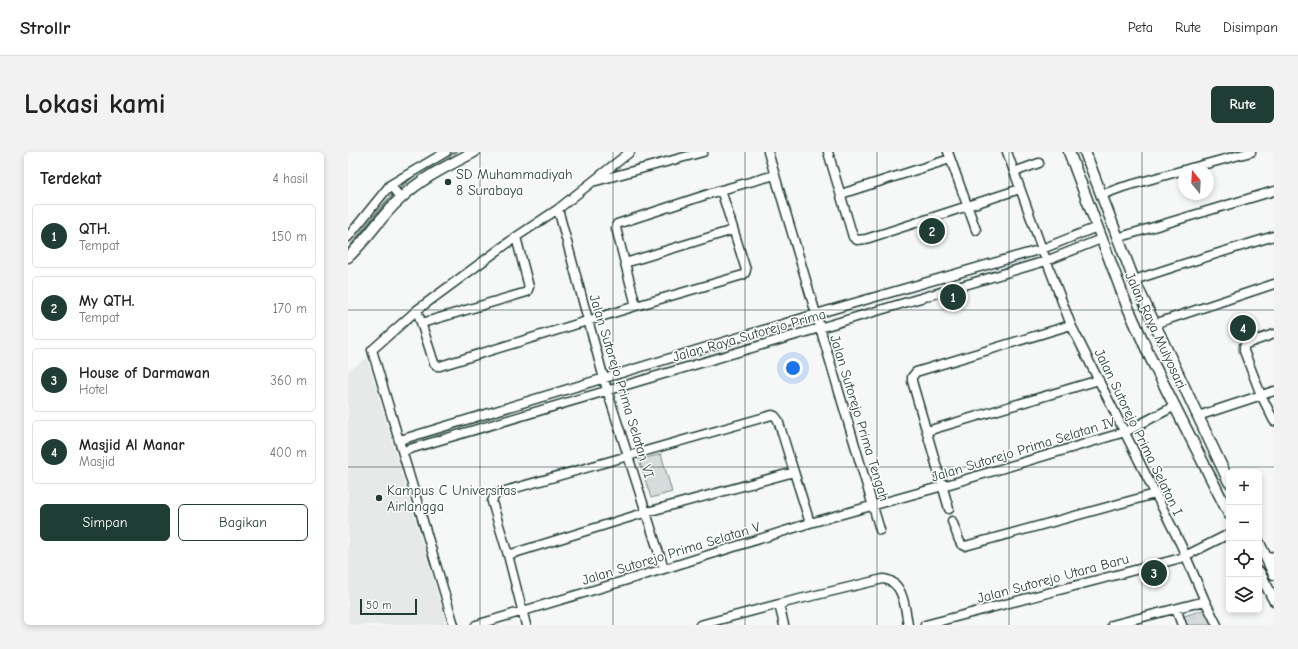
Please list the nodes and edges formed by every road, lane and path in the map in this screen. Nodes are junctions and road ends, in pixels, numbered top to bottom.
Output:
1 (446, 152) edge
2 (474, 152) edge
3 (630, 152) edge
4 (703, 152) edge
5 (768, 152) edge
6 (828, 152) edge
7 (1007, 152) edge
8 (1069, 152) edge
9 (1085, 152) edge
10 (1250, 152) edge
11 (949, 156) edge
12 (1038, 163) dead end
13 (1206, 164) edge
14 (1014, 172) junction
15 (1178, 172) edge
16 (775, 175) junction
17 (592, 182) junction
18 (1020, 189) junction
19 (721, 190) junction
20 (395, 191) junction
21 (1274, 191) edge
22 (841, 194) junction
23 (1100, 195) junction
24 (967, 206) junction
25 (558, 209) junction
26 (1097, 227) junction
27 (733, 230) junction
28 (976, 230) dead end
29 (1274, 236) edge
30 (348, 237) edge
31 (516, 237) junction
32 (1117, 238) junction
33 (1101, 239) junction
34 (1042, 249) junction
35 (349, 255) edge
36 (1046, 261) junction
37 (625, 263) junction
38 (1134, 280) junction
39 (1274, 284) edge
40 (636, 306) junction
41 (418, 310) junction
42 (816, 314) junction
43 (588, 320) junction
44 (422, 323) junction
45 (1154, 324) junction
46 (1071, 325) junction
47 (819, 328) junction
48 (1274, 334) edge
49 (1160, 337) junction
50 (1145, 345) junction
51 (1166, 349) junction
52 (1150, 356) junction
53 (604, 378) junction
54 (1099, 380) junction
55 (607, 390) junction
56 (1274, 391) edge
57 (1261, 395) junction
58 (1175, 406) junction
59 (1198, 416) junction
60 (1274, 421) edge
61 (927, 432) junction
62 (1125, 432) junction
63 (400, 440) junction
64 (403, 451) junction
65 (628, 456) junction
66 (794, 472) junction
67 (1226, 476) edge
68 (943, 486) junction
69 (1155, 494) junction
70 (873, 505) junction
71 (1226, 508) edge
72 (949, 509) dead end
73 (647, 512) junction
74 (952, 520) dead end
75 (810, 523) junction
76 (880, 530) dead end
77 (1226, 536) edge
78 (1262, 547) edge
79 (508, 555) junction
80 (1185, 557) junction
81 (1270, 558) edge
82 (664, 569) junction
83 (1274, 574) edge
84 (1262, 577) edge
85 (1274, 600) edge
86 (1205, 601) junction
87 (779, 604) junction
88 (1176, 608) junction
89 (522, 611) junction
90 (454, 625) edge
91 (476, 625) edge
92 (526, 625) edge
93 (700, 625) edge
94 (784, 625) edge
95 (908, 625) edge
96 (925, 625) edge
97 (1112, 625) edge
98 (1182, 625) edge
99 (1217, 625) edge

1 - 20 street
2 - 20 main road
3 - 17 street
4 - 17 street
5 - 16 street, Jalan Sutorejo Prima Tengah
6 - 22 street
7 - 14 street, Jalan Sutorejo Prima Selatan I
8 - 26 main road, Jalan Raya Mulyosari
9 - 23 main road, Jalan Raya Mulyosari
10 - 13 street
11 - 22 street
11 - 24 street
12 - 14 street
14 - 18 street, Jalan Sutorejo Prima Selatan I
15 - 23 street
16 - 19 street
16 - 42 street, Jalan Sutorejo Prima Tengah
17 - 25 street
18 - 24 street
18 - 34 street, Jalan Sutorejo Prima Selatan I
19 - 27 street
19 - 37 street
20 - 30 street
20 - 35 main road
21 - 32 street
22 - 24 street
23 - 32 main road, Jalan Raya Mulyosari
24 - 28 street
25 - 31 street
25 - 43 street, Jalan Sutorejo Prima Selatan VI
26 - 33 main road, Jalan Raya Mulyosari
26 - 34 street, Jalan Raya Sutorejo Prima
27 - 37 street
27 - 40 street
29 - 38 street
31 - 41 street
31 - 44 street
32 - 38 main road, Jalan Raya Mulyosari
33 - 36 street, Jalan Raya Sutorejo Prima
33 - 50 main road, Jalan Raya Mulyosari
34 - 36 street, Jalan Sutorejo Prima Selatan I
34 - 42 street, Jalan Raya Sutorejo Prima
36 - 46 street, Jalan Sutorejo Prima Selatan I
36 - 47 street, Jalan Raya Sutorejo Prima
37 - 40 street
38 - 45 main road, Jalan Raya Mulyosari
39 - 45 street
40 - 43 street
41 - 44 street
41 - 63 street
42 - 47 street, Jalan Sutorejo Prima Tengah
42 - 53 street, Jalan Raya Sutorejo Prima
43 - 44 street
43 - 53 street, Jalan Sutorejo Prima Selatan VI
45 - 49 main road, Jalan Raya Mulyosari
46 - 54 street, Jalan Sutorejo Prima Selatan I
46 - 61 street
47 - 55 street, Jalan Raya Sutorejo Prima
47 - 70 street, Jalan Sutorejo Prima Tengah
48 - 57 street
49 - 50 main road
49 - 51 main road, Jalan Raya Mulyosari
50 - 52 main road, Jalan Raya Mulyosari
51 - 52 main road
51 - 59 main road, Jalan Raya Mulyosari
52 - 58 main road, Jalan Raya Mulyosari
53 - 55 street, Jalan Sutorejo Prima Selatan VI
53 - 63 street, Jalan Raya Sutorejo Prima
54 - 61 street
54 - 62 street, Jalan Sutorejo Prima Selatan I
55 - 64 street, Jalan Raya Sutorejo Prima
55 - 65 street, Jalan Sutorejo Prima Selatan VI
56 - 57 street
57 - 59 street
57 - 60 street
58 - 62 street, Jalan Sutorejo Prima Selatan IV
58 - 71 main road, Jalan Raya Mulyosari
59 - 67 main road, Jalan Raya Mulyosari
61 - 68 street
62 - 68 street, Jalan Sutorejo Prima Selatan IV
62 - 69 street, Jalan Sutorejo Prima Selatan I
63 - 64 street
64 - 90 street
65 - 66 street
65 - 73 street, Jalan Sutorejo Prima Selatan VI
65 - 79 street
66 - 73 street
66 - 75 street
68 - 70 street, Jalan Sutorejo Prima Selatan IV
68 - 72 street
69 - 74 street
69 - 80 street, Jalan Sutorejo Prima Selatan I
70 - 75 street, Jalan Sutorejo Prima Selatan V
70 - 76 street, Jalan Sutorejo Prima Tengah
73 - 79 street
73 - 82 street, Jalan Sutorejo Prima Selatan VI
75 - 82 street, Jalan Sutorejo Prima Selatan V
77 - 80 street, Jalan Sutorejo Utara Baru
78 - 81 main road
79 - 89 street
80 - 86 street, Jalan Sutorejo Prima Selatan I
80 - 96 street, Jalan Sutorejo Utara Baru
81 - 83 main road
82 - 89 street, Jalan Sutorejo Prima Selatan V
84 - 85 main road
86 - 88 street
86 - 99 street, Jalan Sutorejo Prima Selatan I
87 - 93 street
87 - 94 street
87 - 95 street
88 - 97 street
88 - 98 street
89 - 91 street, Jalan Sutorejo Prima Selatan V
89 - 92 street

